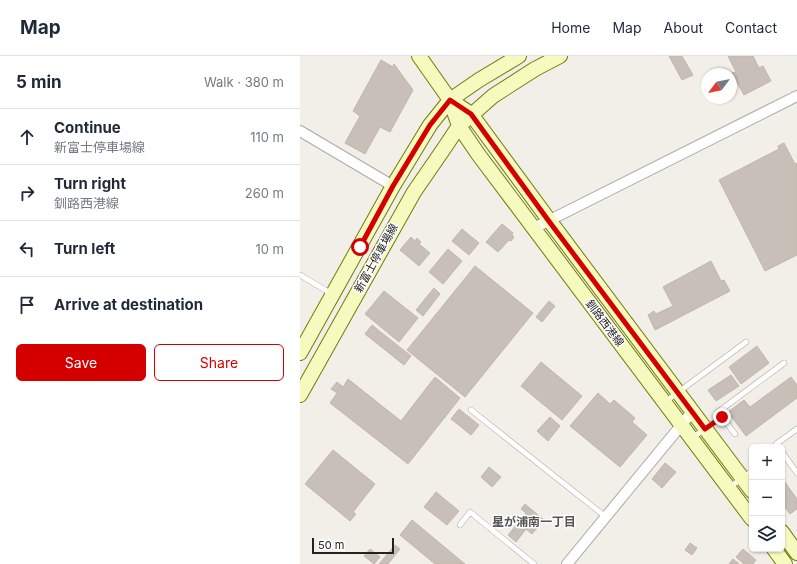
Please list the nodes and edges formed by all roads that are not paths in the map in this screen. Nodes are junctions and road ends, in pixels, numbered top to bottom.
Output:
1 (419, 56) edge
2 (519, 56) edge
3 (560, 56) edge
4 (797, 96) edge
5 (450, 100) junction
6 (471, 114) junction
7 (459, 126) junction
8 (300, 131) edge
9 (393, 186) junction
10 (548, 220) junction
11 (534, 228) junction
12 (300, 275) edge
13 (333, 294) junction
14 (746, 342) dead end
15 (300, 353) edge
16 (784, 363) dead end
17 (678, 392) junction
18 (300, 395) edge
19 (664, 402) junction
20 (471, 410) dead end
21 (692, 412) junction
22 (722, 417) junction
23 (681, 424) junction
24 (705, 429) junction
25 (797, 429) edge
26 (735, 434) dead end
27 (691, 439) junction
28 (776, 444) edge
29 (785, 456) edge
30 (797, 472) edge
31 (747, 475) edge
32 (729, 488) junction
33 (750, 516) edge
34 (606, 517) junction
35 (460, 526) dead end
36 (785, 536) edge
37 (797, 553) edge
38 (534, 564) edge
39 (568, 564) edge

1 - 5 main road
2 - 5 main road
3 - 6 main road
4 - 10 street
5 - 6 main road, 釧路西港線
5 - 7 main road, 釧路西港線
5 - 9 main road, 新富士停車場線
6 - 7 main road
6 - 10 main road, 釧路西港線
7 - 11 main road, 釧路西港線
7 - 18 main road, 新富士停車場線
8 - 9 street
9 - 13 main road, 新富士停車場線
10 - 11 street
10 - 17 main road, 釧路西港線
11 - 19 main road, 釧路西港線
12 - 13 lane
13 - 15 main road, 新富士停車場線
14 - 17 lane
16 - 22 lane
17 - 19 lane
17 - 21 main road, 釧路西港線
19 - 23 main road, 釧路西港線
20 - 34 lane
21 - 23 street
21 - 24 main road, 釧路西港線
22 - 24 lane
22 - 26 lane
23 - 27 main road, 釧路西港線
23 - 34 street
24 - 27 lane
24 - 31 main road, 釧路西港線
25 - 28 lane
27 - 32 main road, 釧路西港線
29 - 30 lane
31 - 32 lane
32 - 33 main road, 釧路西港線
34 - 39 street
35 - 38 lane
36 - 37 main road

